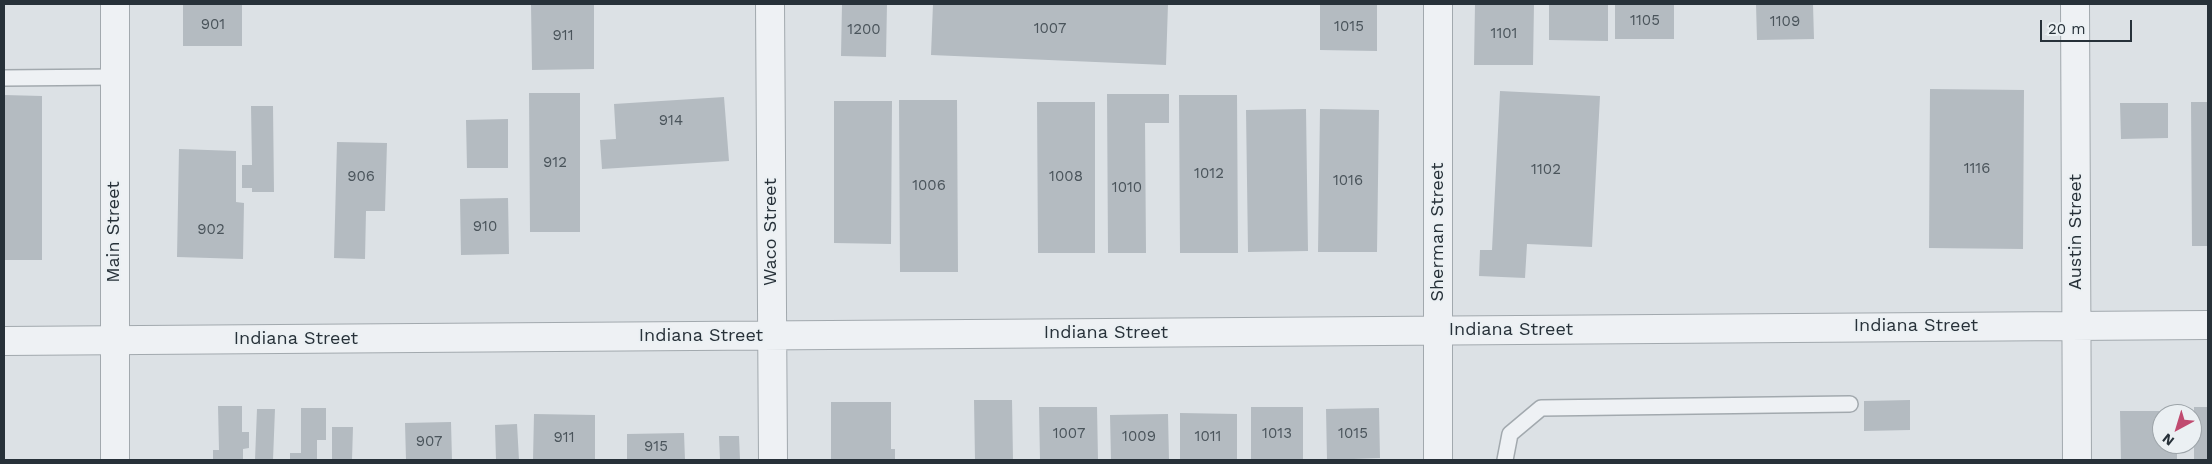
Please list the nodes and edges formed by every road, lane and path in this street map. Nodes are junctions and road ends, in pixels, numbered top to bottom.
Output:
1 (115, 4) edge
2 (770, 4) edge
3 (1438, 4) edge
4 (2075, 4) edge
5 (4, 78) edge
6 (114, 78) junction
7 (2076, 325) junction
8 (2208, 325) edge
9 (1438, 330) junction
10 (772, 335) junction
11 (4, 341) edge
12 (114, 341) junction
13 (1850, 404) dead end
14 (115, 460) edge
15 (773, 460) edge
16 (1438, 460) edge
17 (1505, 460) edge
18 (2077, 460) edge

1 - 6 street, Main Street
2 - 10 street, Waco Street
3 - 9 street, Sherman Street
4 - 7 street, Austin Street
5 - 6 lane
6 - 12 street, Main Street
7 - 8 street, Indiana Street
7 - 9 street, Indiana Street
7 - 18 street, Austin Street
9 - 10 street, Indiana Street
9 - 16 street, Sherman Street
10 - 12 street, Indiana Street
10 - 15 street, Waco Street
11 - 12 street, Indiana Street
12 - 14 street, Main Street
13 - 17 lane

